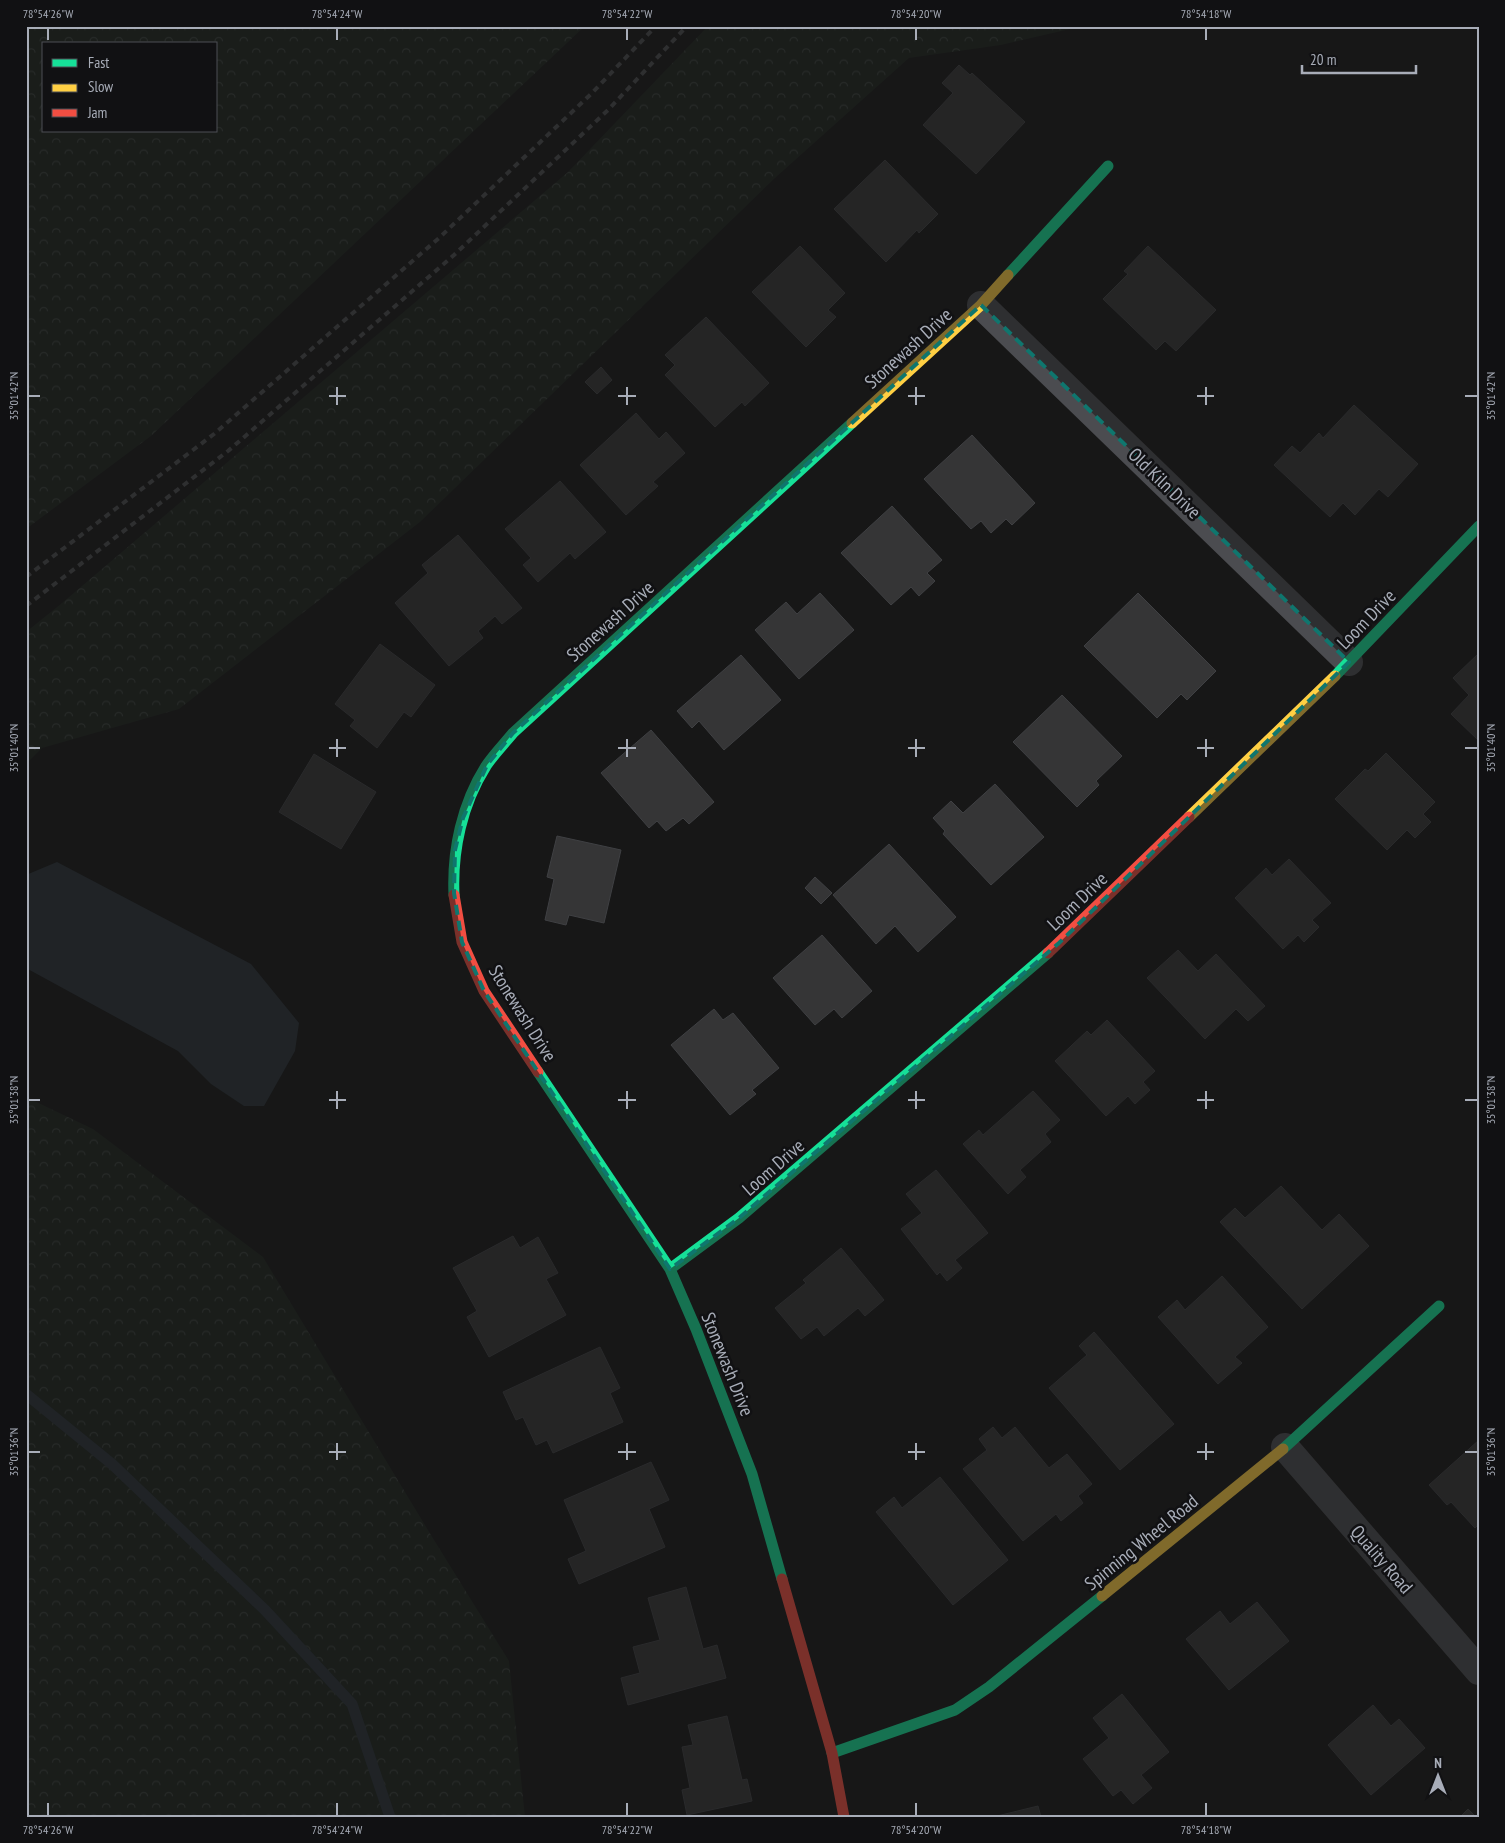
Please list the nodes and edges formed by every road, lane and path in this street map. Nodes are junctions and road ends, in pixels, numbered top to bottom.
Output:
1 (1108, 166) dead end
2 (981, 305) junction
3 (1479, 526) edge
4 (1349, 662) junction
5 (670, 1269) junction
6 (1439, 1306) dead end
7 (1285, 1447) junction
8 (1479, 1671) edge
9 (832, 1753) junction
10 (844, 1817) edge

1 - 2 street, Stonewash Drive
2 - 4 street, Old Kiln Drive
2 - 5 street, Stonewash Drive
3 - 4 street, Loom Drive
4 - 5 street, Loom Drive
5 - 9 street, Stonewash Drive
6 - 7 street, Spinning Wheel Road
7 - 8 street, Quality Road
7 - 9 street, Spinning Wheel Road
9 - 10 street, Stonewash Drive

